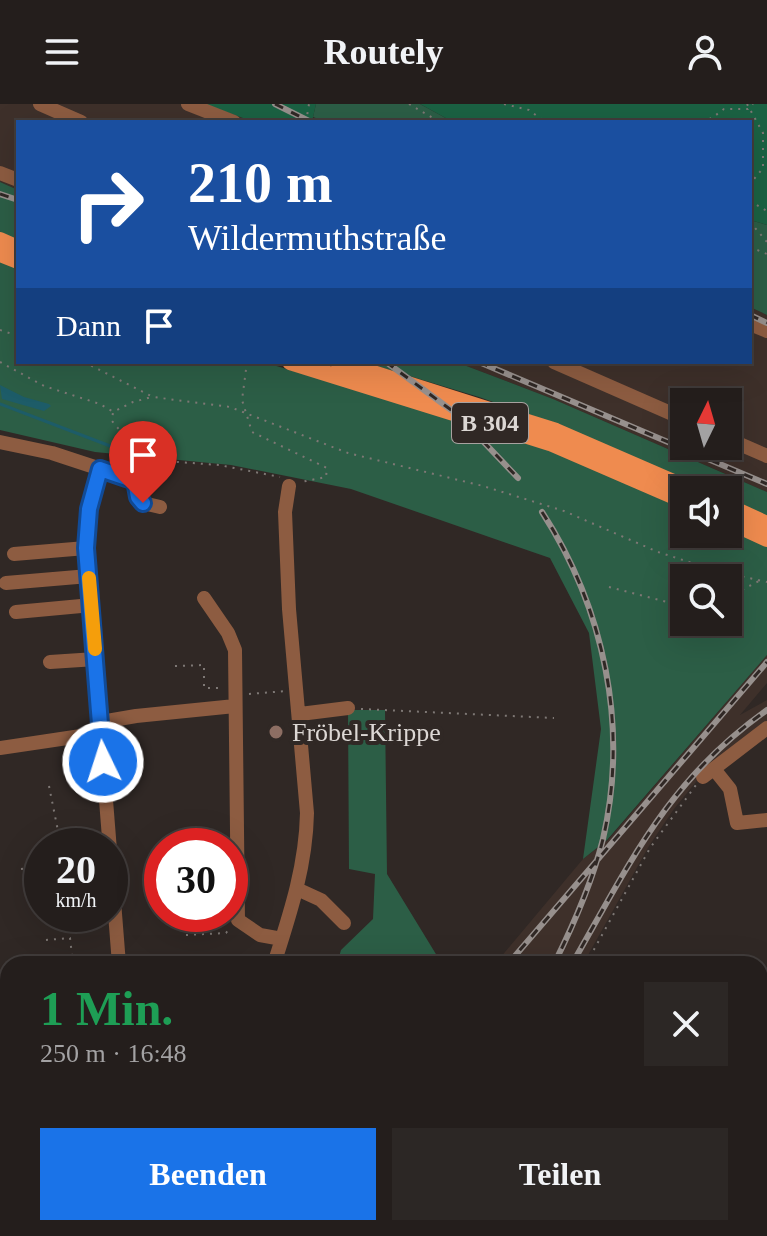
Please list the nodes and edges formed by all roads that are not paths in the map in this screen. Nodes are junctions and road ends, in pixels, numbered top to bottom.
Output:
1 (40, 104) edge
2 (188, 104) edge
3 (76, 120) edge
4 (229, 120) edge
5 (296, 364) edge
6 (344, 364) edge
7 (559, 364) edge
8 (670, 413) edge
9 (0, 442) edge
10 (742, 445) edge
11 (767, 456) edge
12 (100, 469) junction
13 (670, 480) edge
14 (289, 486) road end
15 (670, 495) edge
16 (160, 507) dead end
17 (742, 512) edge
18 (767, 524) edge
19 (742, 527) edge
20 (767, 539) edge
21 (86, 548) junction
22 (14, 554) dead end
23 (89, 576) junction
24 (6, 583) dead end
25 (204, 598) dead end
26 (92, 605) junction
27 (16, 612) dead end
28 (96, 659) junction
29 (50, 662) dead end
30 (235, 700) junction
31 (348, 708) road end
32 (300, 714) junction
33 (101, 728) junction
34 (767, 728) edge
35 (0, 748) edge
36 (767, 820) edge
37 (297, 889) junction
38 (344, 923) dead end
39 (282, 939) junction
40 (118, 956) edge
41 (277, 956) edge

1 - 3 street
2 - 4 street
5 - 15 main road, B 304
6 - 13 main road, B 304
7 - 8 street
9 - 12 street
10 - 11 street
12 - 16 street
12 - 21 street
14 - 32 street
17 - 18 main road
19 - 20 main road
21 - 22 street
21 - 23 street
23 - 24 street
23 - 26 street
25 - 30 street
26 - 27 street
26 - 28 street
28 - 29 street
28 - 33 street
30 - 33 street
30 - 39 street
31 - 32 street
32 - 37 street
33 - 35 street
33 - 40 street
34 - 36 street
37 - 38 street
37 - 39 street
39 - 41 street

